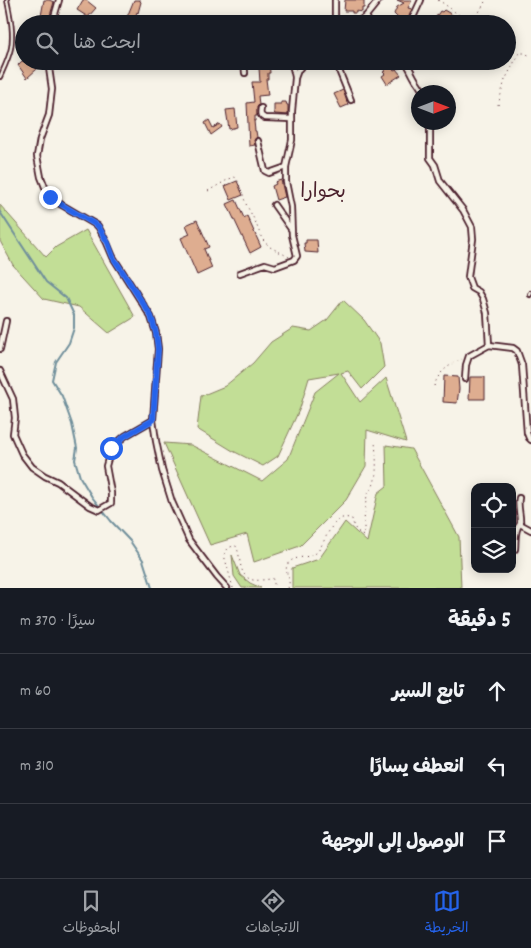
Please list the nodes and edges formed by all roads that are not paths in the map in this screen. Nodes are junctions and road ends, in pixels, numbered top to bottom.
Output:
1 (7, 0) edge
2 (59, 0) edge
3 (335, 0) edge
4 (379, 0) edge
5 (421, 0) edge
6 (55, 15) edge
7 (335, 15) edge
8 (367, 15) edge
9 (414, 15) edge
10 (49, 70) edge
11 (246, 70) edge
12 (293, 70) edge
13 (298, 70) edge
14 (340, 70) edge
15 (410, 70) edge
16 (246, 73) dead end
17 (0, 77) edge
18 (295, 78) junction
19 (420, 85) edge
20 (351, 100) dead end
21 (261, 108) dead end
22 (292, 119) junction
23 (430, 130) edge
24 (258, 140) dead end
25 (286, 167) junction
26 (274, 205) dead end
27 (292, 230) junction
28 (240, 273) dead end
29 (6, 321) dead end
30 (489, 345) junction
31 (0, 349) edge
32 (0, 371) edge
33 (465, 379) dead end
34 (153, 420) junction
35 (531, 440) edge
36 (519, 498) dead end
37 (520, 524) junction
38 (531, 530) edge
39 (516, 532) edge
40 (227, 588) edge

1 - 17 lane
2 - 6 street
3 - 7 street
4 - 8 street
5 - 9 street
10 - 34 street
11 - 16 street
12 - 18 street
13 - 18 street
14 - 20 street
15 - 19 street
18 - 22 street
21 - 22 street
22 - 25 street
23 - 30 street
24 - 25 street
25 - 27 street
26 - 27 street
27 - 28 street
29 - 31 street
30 - 33 street
30 - 35 street
32 - 34 street
34 - 40 street
36 - 37 street
37 - 38 street
37 - 39 street

